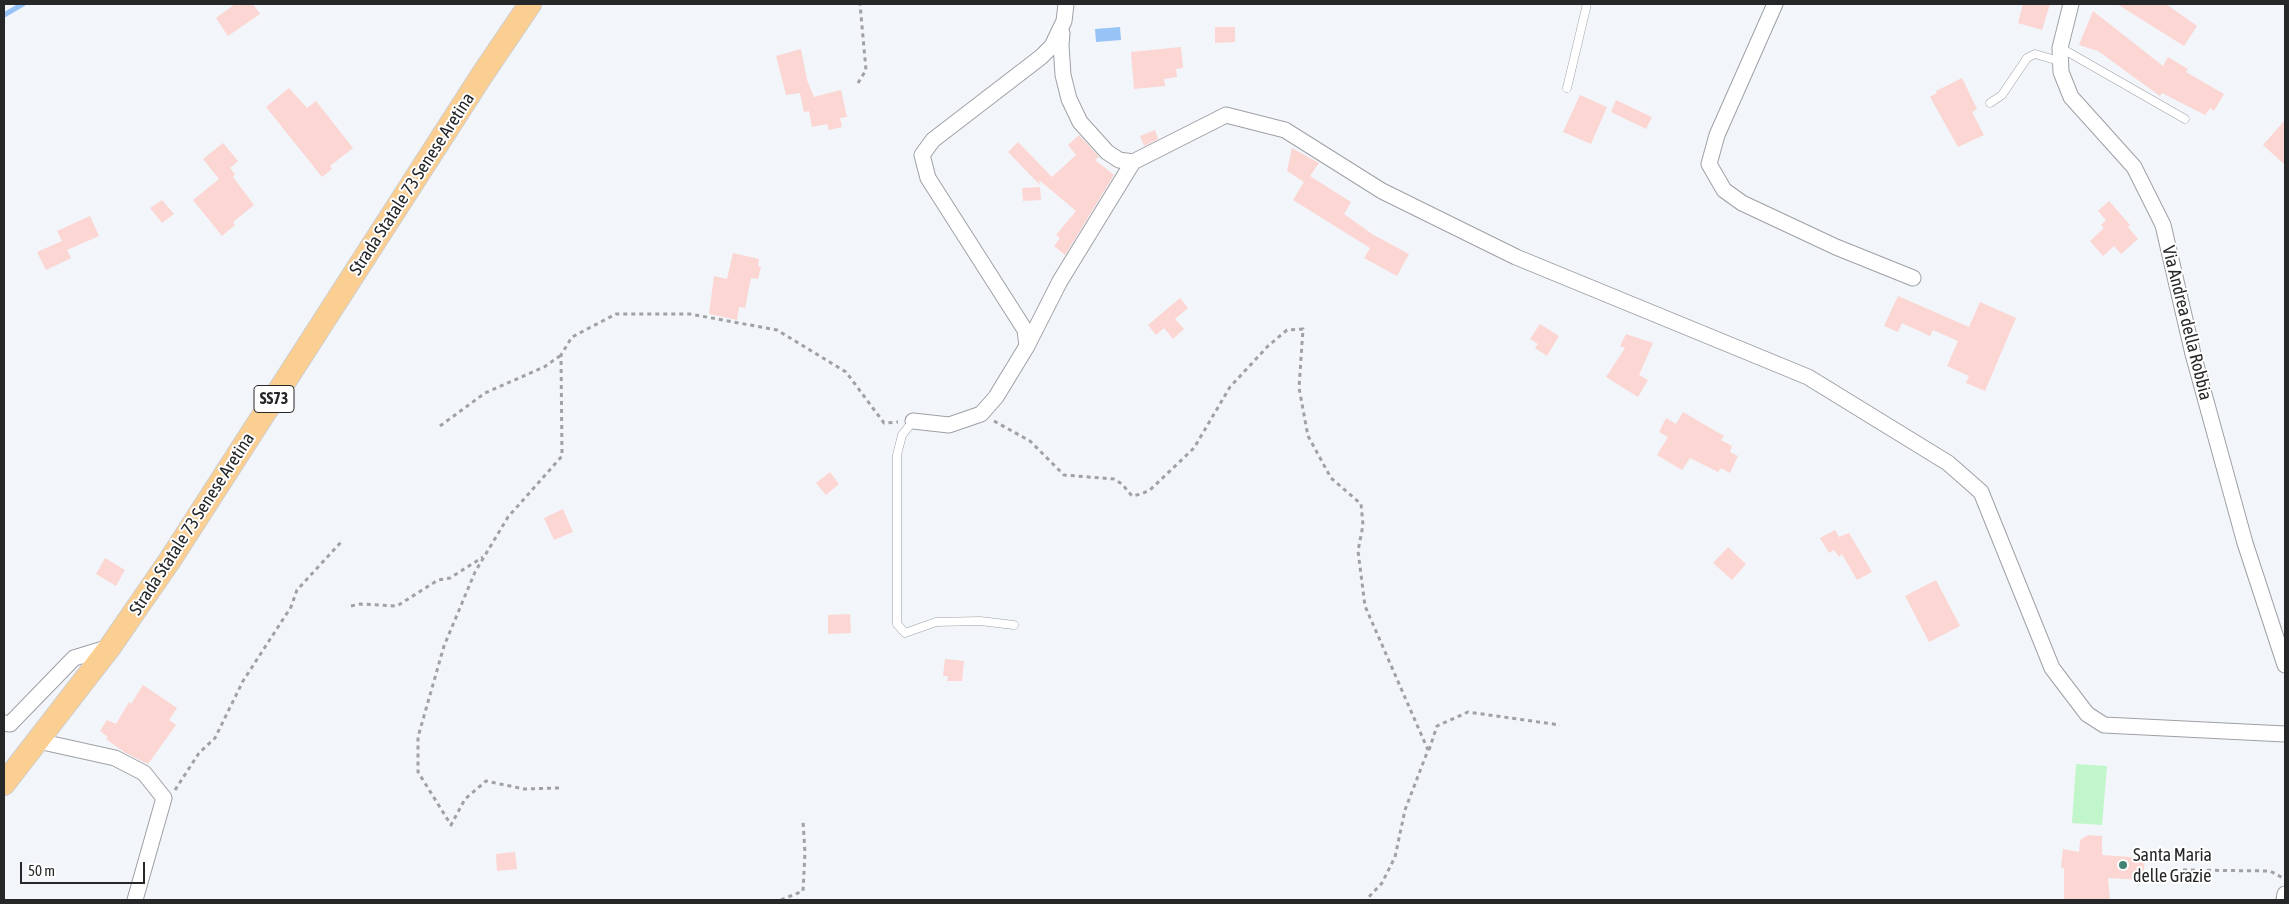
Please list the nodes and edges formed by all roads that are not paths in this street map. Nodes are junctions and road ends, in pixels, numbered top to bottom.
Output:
1 (530, 4) edge
2 (1066, 4) edge
3 (1587, 4) edge
4 (1775, 4) edge
5 (2071, 4) edge
6 (1064, 21) junction
7 (2059, 54) junction
8 (1566, 88) dead end
9 (1990, 103) dead end
10 (2185, 119) dead end
11 (1133, 162) junction
12 (1913, 278) dead end
13 (1027, 346) junction
14 (913, 421) joint
15 (1014, 625) dead end
16 (110, 647) junction
17 (2285, 665) edge
18 (4, 723) edge
19 (2285, 734) edge
20 (38, 741) junction
21 (4, 784) edge
22 (2285, 894) edge
23 (135, 900) edge
24 (2284, 900) edge

1 - 16 main road, Strada Statale 73 Senese Aretina / SS73
2 - 6 street
3 - 8 lane
4 - 12 street
5 - 7 street
6 - 11 street
6 - 13 street
7 - 9 lane
7 - 10 lane
7 - 17 street, Via Andrea della Robbia
11 - 13 street
11 - 19 street
13 - 14 street
14 - 15 lane
16 - 18 street
16 - 20 main road, Strada Statale 73 Senese Aretina / SS73
20 - 21 main road, Strada Statale 73 Senese Aretina / SS73
20 - 23 street
22 - 24 street

